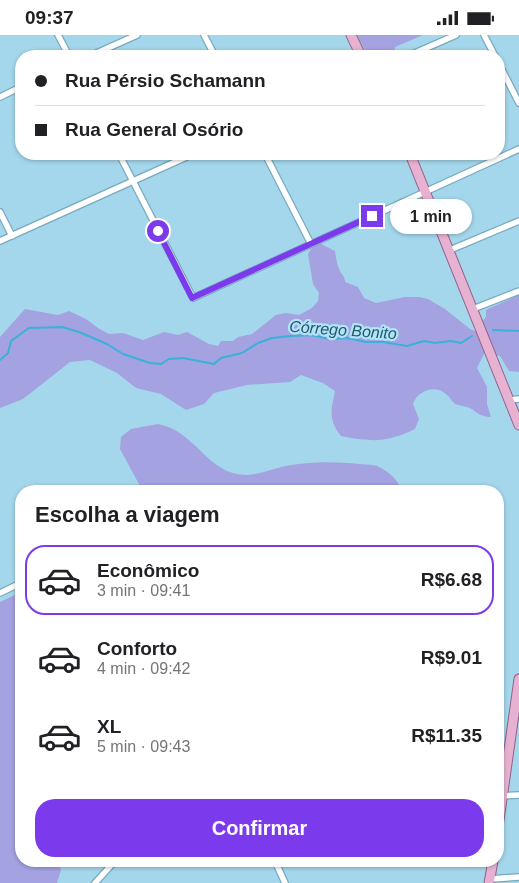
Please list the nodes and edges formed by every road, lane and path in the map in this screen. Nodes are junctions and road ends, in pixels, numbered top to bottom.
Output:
1 (58, 35) edge
2 (137, 35) edge
3 (204, 35) edge
4 (351, 35) edge
5 (456, 35) edge
6 (484, 35) edge
7 (66, 50) edge
8 (103, 50) edge
9 (212, 50) edge
10 (358, 50) edge
11 (422, 50) edge
12 (492, 50) edge
13 (505, 75) edge
14 (15, 90) edge
15 (0, 97) edge
16 (519, 103) edge
17 (519, 149) edge
18 (505, 155) edge
19 (122, 160) edge
20 (180, 160) edge
21 (267, 160) edge
22 (413, 160) edge
23 (495, 160) edge
24 (133, 181) junction
25 (426, 191) junction
26 (0, 212) edge
27 (519, 221) edge
28 (12, 235) junction
29 (0, 241) edge
30 (310, 244) junction
31 (450, 251) junction
32 (519, 291) edge
33 (473, 309) junction
34 (514, 399) edge
35 (519, 425) edge
36 (15, 586) edge
37 (0, 593) edge
38 (519, 679) edge
39 (516, 713) edge
40 (504, 775) edge
41 (519, 795) edge
42 (504, 796) edge
43 (110, 867) edge
44 (278, 867) edge
45 (492, 867) edge
46 (519, 877) edge
47 (490, 881) edge
48 (95, 883) edge
49 (285, 883) edge

1 - 7 street
2 - 8 street
3 - 9 street
4 - 10 main road
5 - 11 street
6 - 12 street
13 - 16 street
14 - 15 street
17 - 18 street
19 - 24 street
20 - 24 street
21 - 30 street
22 - 25 main road
23 - 25 street
24 - 28 street
24 - 30 street
25 - 30 street
25 - 31 main road
26 - 28 street
27 - 31 street
28 - 29 street
31 - 33 main road
32 - 33 street
33 - 34 main road
34 - 35 main road
36 - 37 street
38 - 39 main road
39 - 40 main road
41 - 42 street
43 - 48 street
44 - 49 street
45 - 47 main road
46 - 47 street

